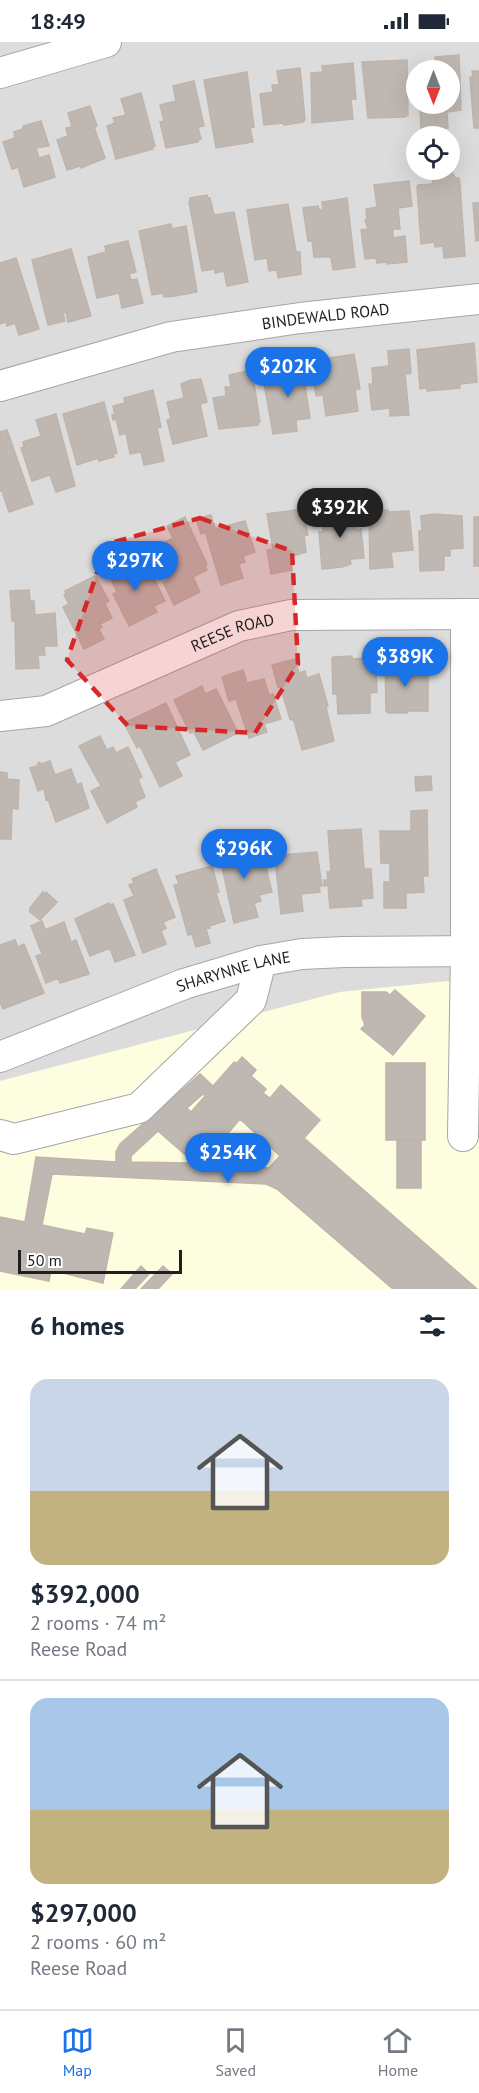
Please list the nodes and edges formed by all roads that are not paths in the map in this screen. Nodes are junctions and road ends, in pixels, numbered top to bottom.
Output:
1 (106, 42) edge
2 (0, 73) edge
3 (479, 299) edge
4 (0, 386) edge
5 (472, 614) edge
6 (0, 716) edge
7 (472, 951) edge
8 (261, 961) junction
9 (0, 1057) edge
10 (0, 1135) edge
11 (463, 1136) dead end

1 - 2 street
3 - 4 street, BINDEWALD ROAD
5 - 6 street, REESE ROAD
5 - 7 street
7 - 8 street, SHARYNNE LANE
7 - 11 street
8 - 9 street, SHARYNNE LANE
8 - 10 street

